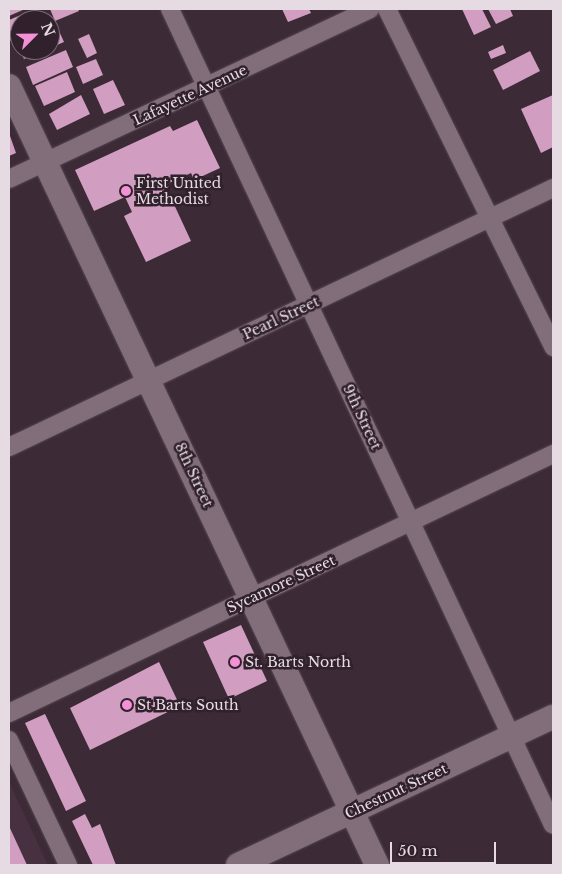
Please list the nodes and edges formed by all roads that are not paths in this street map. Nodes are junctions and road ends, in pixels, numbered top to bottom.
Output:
1 (170, 9) edge
2 (370, 9) edge
3 (387, 9) edge
4 (9, 86) edge
5 (207, 88) junction
6 (44, 162) junction
7 (9, 179) edge
8 (553, 188) edge
9 (490, 218) junction
10 (310, 304) junction
11 (553, 346) edge
12 (149, 380) junction
13 (9, 447) edge
14 (553, 454) edge
15 (412, 523) junction
16 (251, 598) junction
17 (9, 713) edge
18 (553, 716) edge
19 (512, 737) junction
20 (9, 740) edge
21 (352, 812) junction
22 (553, 825) edge
23 (68, 865) edge
24 (238, 865) edge
25 (377, 865) edge

1 - 5 street, 9th Street
2 - 5 street, Lafayette Avenue
3 - 9 street
4 - 6 street, 8th Street
5 - 6 street, Lafayette Avenue
5 - 10 street, 9th Street
6 - 7 street, Lafayette Avenue
6 - 12 street, 8th Street
8 - 9 street, Pearl Street
9 - 10 street, Pearl Street
9 - 11 street
10 - 12 street, Pearl Street
10 - 15 street, 9th Street
12 - 13 street, Pearl Street
12 - 16 street, 8th Street
14 - 15 street, Sycamore Street
15 - 16 street, Sycamore Street
15 - 19 street, 9th Street
16 - 17 street, Sycamore Street
16 - 21 street, 8th Street
18 - 19 street, Chestnut Street
19 - 21 street, Chestnut Street
19 - 22 street, 9th Street
20 - 23 street
21 - 24 street, Chestnut Street
21 - 25 street, 8th Street

